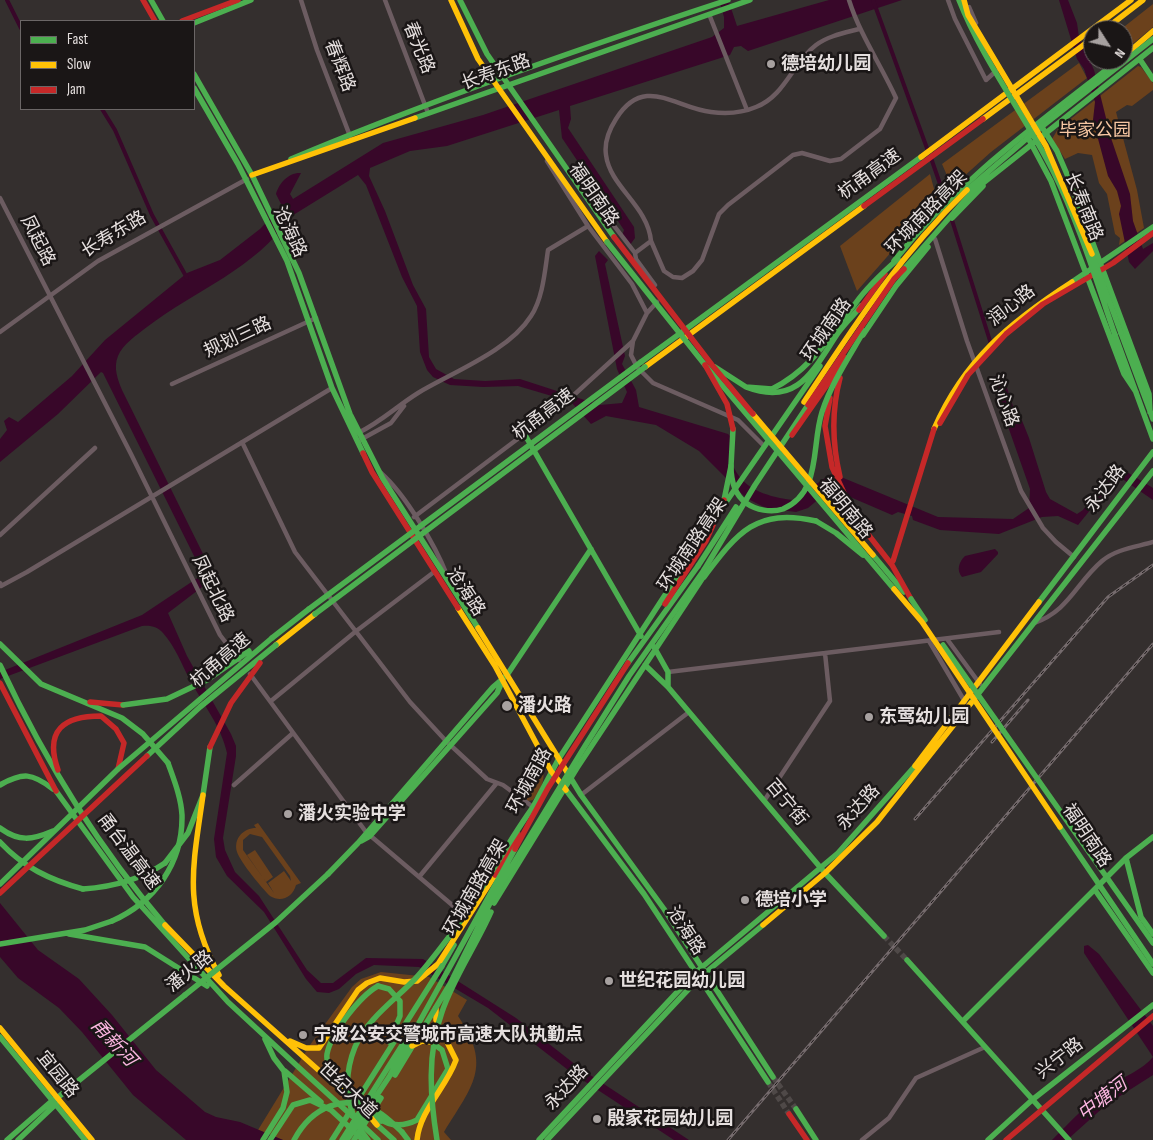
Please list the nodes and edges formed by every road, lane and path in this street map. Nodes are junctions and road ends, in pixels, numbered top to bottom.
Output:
1 (143, 0) edge
2 (151, 0) edge
3 (238, 0) edge
4 (252, 0) edge
5 (302, 0) edge
6 (384, 0) edge
7 (451, 0) edge
8 (460, 0) edge
9 (703, 0) edge
10 (728, 0) edge
11 (750, 0) edge
12 (848, 0) edge
13 (948, 0) edge
14 (959, 0) edge
15 (965, 0) edge
16 (1131, 0) edge
17 (1143, 0) edge
18 (221, 6) edge
19 (706, 7) junction
20 (717, 7) junction
21 (709, 14) junction
22 (154, 20) edge
23 (162, 20) edge
24 (185, 20) edge
25 (1109, 20) edge
26 (1117, 20) edge
27 (195, 22) edge
28 (859, 29) junction
29 (1153, 31) edge
30 (1153, 39) edge
31 (1083, 42) edge
32 (1083, 44) edge
33 (1153, 47) edge
34 (1133, 48) edge
35 (1153, 53) edge
36 (1141, 61) junction
37 (1133, 65) edge
38 (1133, 66) edge
39 (1106, 70) edge
40 (1127, 70) edge
41 (195, 76) edge
42 (502, 77) junction
43 (1153, 79) edge
44 (492, 81) junction
45 (507, 84) junction
46 (497, 88) junction
47 (195, 90) edge
48 (426, 106) junction
49 (747, 110) junction
50 (428, 113) junction
51 (1038, 122) junction
52 (1025, 132) junction
53 (1045, 132) junction
54 (350, 134) junction
55 (352, 142) junction
56 (539, 143) junction
57 (1032, 143) junction
58 (249, 177) junction
59 (0, 198) edge
60 (588, 226) junction
61 (1153, 227) edge
62 (1153, 233) edge
63 (616, 235) junction
64 (279, 237) junction
65 (934, 239) junction
66 (651, 241) junction
67 (918, 241) junction
68 (606, 245) junction
69 (920, 252) junction
70 (635, 253) junction
71 (1102, 265) junction
72 (1086, 274) junction
73 (49, 296) junction
74 (861, 306) junction
75 (647, 313) junction
76 (315, 315) junction
77 (308, 320) junction
78 (0, 332) edge
79 (1118, 334) junction
80 (633, 341) junction
81 (846, 358) junction
82 (975, 363) junction
83 (643, 364) junction
84 (712, 365) junction
85 (705, 366) junction
86 (172, 384) dead end
87 (746, 387) junction
88 (332, 388) junction
89 (831, 390) junction
90 (1136, 392) junction
91 (407, 400) junction
92 (1150, 412) junction
93 (1153, 419) edge
94 (356, 434) junction
95 (525, 434) junction
96 (1153, 439) edge
97 (359, 440) junction
98 (242, 442) junction
99 (764, 446) junction
100 (95, 448) dead end
101 (1153, 452) edge
102 (731, 466) junction
103 (1153, 471) edge
104 (379, 472) junction
105 (151, 496) junction
106 (847, 503) junction
107 (414, 517) junction
108 (0, 535) edge
109 (1153, 542) edge
110 (591, 549) junction
111 (1074, 557) junction
112 (866, 558) junction
113 (893, 561) dead end
114 (434, 572) junction
115 (0, 583) edge
116 (450, 584) junction
117 (911, 600) junction
118 (1033, 623) junction
119 (355, 632) junction
120 (999, 632) dead end
121 (639, 634) junction
122 (272, 638) junction
123 (946, 639) junction
124 (929, 641) junction
125 (0, 644) edge
126 (276, 646) junction
127 (656, 649) junction
128 (825, 653) junction
129 (0, 665) edge
130 (645, 665) junction
131 (623, 670) junction
132 (668, 672) junction
133 (629, 676) junction
134 (505, 677) junction
135 (0, 683) edge
136 (981, 684) junction
137 (668, 687) junction
138 (81, 701) junction
139 (271, 701) junction
140 (966, 704) junction
141 (689, 712) junction
142 (293, 732) junction
143 (448, 743) junction
144 (558, 760) junction
145 (118, 769) junction
146 (551, 771) junction
147 (571, 779) junction
148 (496, 784) junction
149 (0, 785) edge
150 (234, 785) dead end
151 (548, 788) junction
152 (565, 791) junction
153 (57, 792) junction
154 (203, 795) junction
155 (581, 795) junction
156 (764, 801) junction
157 (533, 807) junction
158 (0, 828) edge
159 (53, 831) junction
160 (368, 834) junction
161 (1153, 837) edge
162 (0, 842) edge
163 (1126, 858) junction
164 (119, 866) junction
165 (823, 871) junction
166 (497, 872) junction
167 (509, 876) junction
168 (419, 877) junction
169 (0, 884) edge
170 (1094, 890) junction
171 (0, 893) edge
172 (468, 918) junction
173 (69, 934) junction
174 (1153, 934) edge
175 (884, 936) tunnel mouth
176 (1153, 943) edge
177 (0, 944) edge
178 (907, 960) tunnel mouth
179 (1153, 964) edge
180 (440, 965) junction
181 (702, 966) junction
182 (452, 972) junction
183 (706, 972) junction
184 (1153, 974) edge
185 (697, 975) junction
186 (233, 994) junction
187 (228, 1002) junction
188 (1153, 1005) edge
189 (1153, 1017) edge
190 (963, 1021) junction
191 (0, 1028) edge
192 (270, 1028) junction
193 (264, 1035) junction
194 (0, 1037) edge
195 (402, 1046) junction
196 (985, 1047) junction
197 (295, 1064) junction
198 (285, 1071) junction
199 (331, 1074) junction
200 (773, 1077) tunnel mouth
201 (768, 1082) tunnel mouth
202 (336, 1088) junction
203 (591, 1089) junction
204 (54, 1099) junction
205 (1032, 1100) junction
206 (358, 1104) junction
207 (56, 1106) junction
208 (351, 1106) junction
209 (796, 1109) tunnel mouth
210 (1041, 1109) junction
211 (331, 1110) junction
212 (789, 1114) tunnel mouth
213 (360, 1119) junction
214 (379, 1123) junction
215 (273, 1129) junction
216 (7, 1140) edge
217 (18, 1140) edge
218 (86, 1140) edge
219 (92, 1140) edge
220 (262, 1140) edge
221 (270, 1140) edge
222 (294, 1140) edge
223 (330, 1140) edge
224 (345, 1140) edge
225 (354, 1140) edge
226 (362, 1140) edge
227 (368, 1140) edge
228 (378, 1140) edge
229 (394, 1140) edge
230 (408, 1140) edge
231 (417, 1140) edge
232 (437, 1140) edge
233 (539, 1140) edge
234 (547, 1140) edge
235 (807, 1140) edge
236 (816, 1140) edge
237 (862, 1140) edge
238 (988, 1140) edge
239 (1006, 1140) edge
240 (1069, 1140) edge

1 - 22 main road
2 - 23 main road
3 - 18 main road
4 - 18 main road
5 - 54 street, 春辉路
6 - 48 street, 春光路
7 - 44 main road, 福明南路
8 - 42 main road, 福明南路
9 - 19 main road
10 - 20 main road, 长寿东路
11 - 20 main road, 长寿东路
12 - 28 street
13 - 15 street
14 - 79 main road, 长寿南路, bridge
15 - 79 main road, 长寿南路, bridge
16 - 25 main road, 杭甬高速
17 - 26 main road
18 - 24 main road
18 - 27 main road
19 - 20 main road, 长寿东路
19 - 21 main road
19 - 42 main road, 长寿东路
20 - 21 main road, 长寿东路
21 - 45 main road, 长寿东路
21 - 49 street
28 - 49 street
28 - 66 street
29 - 34 main road
30 - 67 main road, 环城南路高架, bridge
31 - 83 main road, 杭甬高速
32 - 83 main road, 杭甬高速
33 - 37 main road, 环城南路高架, bridge
33 - 53 main road, bridge
35 - 36 main road, bridge
36 - 38 main road, bridge
36 - 43 main road
39 - 51 main road
40 - 69 main road, 环城南路高架, bridge
41 - 58 main road, 沧海路
42 - 44 main road, 长寿东路
42 - 45 main road, 福明南路
44 - 46 main road, 福明南路
44 - 48 main road, 长寿东路
45 - 46 main road, 长寿东路
45 - 63 main road, 福明南路
46 - 50 main road, 长寿东路
46 - 56 main road, 福明南路
47 - 58 main road, 沧海路
48 - 50 street, 春光路
48 - 54 main road, 长寿东路
49 - 66 street
50 - 55 main road, 长寿东路
51 - 52 main road
51 - 53 main road
52 - 57 main road
52 - 74 main road, 环城南路
53 - 57 main road
53 - 71 main road
54 - 55 street, 春辉路
54 - 58 main road, 长寿东路
55 - 58 main road, 长寿东路
56 - 60 street
56 - 68 main road, 福明南路
57 - 65 main road, 环城南路, bridge
57 - 72 main road
58 - 64 main road, 沧海路
58 - 73 street, 长寿东路
59 - 73 street, 凤起路
60 - 68 street
60 - 91 street
61 - 71 main road, 润心路
62 - 82 main road, 润心路
63 - 70 street
63 - 84 main road, 福明南路, bridge
64 - 76 main road, 沧海路
64 - 77 main road, 沧海路
65 - 81 main road, 环城南路
65 - 82 street, 沁心路
66 - 70 street
67 - 87 main road, bridge
67 - 131 main road, 环城南路高架, bridge
68 - 75 street
68 - 85 main road, 福明南路, bridge
69 - 89 main road, bridge
69 - 133 main road, 环城南路高架, bridge
70 - 75 street
71 - 72 main road, 润心路
71 - 92 main road
72 - 82 main road, 润心路
72 - 90 main road
73 - 78 street, 长寿东路
73 - 105 street, 凤起北路
74 - 87 main road
74 - 99 main road, 环城南路
75 - 80 street
76 - 77 street, 规划三路
76 - 94 main road, 沧海路
77 - 86 street, 规划三路
77 - 88 main road, 沧海路
79 - 90 main road, 长寿南路
79 - 92 main road, 长寿南路
80 - 95 street
80 - 99 street
81 - 106 main road
81 - 127 main road, 环城南路
82 - 111 street, 沁心路
82 - 113 main road, 润心路
83 - 122 main road, 杭甬高速, bridge
83 - 126 main road, 杭甬高速, bridge
84 - 87 main road, bridge
84 - 117 main road, 福明南路, bridge
85 - 102 main road, bridge
85 - 112 main road, 福明南路, bridge
88 - 94 main road, 沧海路
88 - 98 street
89 - 102 main road, bridge
89 - 106 main road, bridge
90 - 96 main road, 长寿南路
91 - 94 street
91 - 97 street
92 - 93 main road, 长寿南路
94 - 97 main road, 沧海路
95 - 107 street
95 - 110 main road
97 - 104 main road, 沧海路
97 - 114 main road, 沧海路
98 - 105 street
98 - 119 street
99 - 121 main road, 环城南路
100 - 108 street
101 - 111 main road, 永达路
102 - 131 main road, bridge
103 - 118 main road, 永达路
104 - 107 street
104 - 116 main road, 沧海路
105 - 115 street
105 - 139 street, 凤起北路
106 - 117 main road
107 - 116 street
109 - 118 street
110 - 121 main road
110 - 134 main road, 潘火路
111 - 136 main road, 永达路
112 - 133 main road, bridge
112 - 179 main road, 福明南路, bridge
114 - 119 street
114 - 134 main road, 沧海路
116 - 134 main road, 沧海路
117 - 176 main road, 福明南路, bridge
118 - 136 main road, 永达路
119 - 139 street
119 - 143 street
120 - 123 street
121 - 127 main road
121 - 144 main road, 环城南路
122 - 138 main road, bridge
122 - 145 main road, 杭甬高速, bridge
123 - 124 street
123 - 136 street
124 - 128 street
124 - 140 street
125 - 138 main road
126 - 154 main road, bridge
126 - 171 main road, 杭甬高速, bridge
127 - 130 main road, 环城南路
127 - 132 main road
128 - 132 street
128 - 156 street
129 - 164 main road, 甬台温高速
130 - 137 main road, 百宁街
130 - 147 main road, 环城南路
131 - 151 main road, 环城南路高架, bridge
132 - 137 main road
133 - 167 main road, 环城南路高架, bridge
134 - 143 main road, 潘火路
134 - 144 main road, 沧海路
134 - 146 main road, 沧海路
135 - 153 main road, 甬台温高速
136 - 140 main road, 永达路
137 - 141 main road, 百宁街
138 - 173 main road, bridge
139 - 142 street, 凤起北路
140 - 165 main road, 永达路
141 - 155 street
141 - 156 main road, 百宁街
142 - 150 street
142 - 160 street, 凤起北路
143 - 148 street
143 - 160 main road, 潘火路
144 - 146 main road, 环城南路
144 - 147 main road, 沧海路
145 - 159 main road, 杭甬高速, bridge
145 - 164 main road
146 - 152 main road, 沧海路
146 - 157 main road, 环城南路
147 - 152 main road, 环城南路
147 - 155 main road, 沧海路
148 - 157 street
148 - 168 street
149 - 153 main road
151 - 224 main road, 环城南路高架, bridge
151 - 227 main road, bridge
152 - 167 main road, 环城南路
152 - 185 main road, 沧海路
153 - 187 main road, 甬台温高速
154 - 162 main road, bridge
154 - 186 main road
155 - 181 main road, 沧海路
156 - 165 main road, 百宁街
157 - 166 main road, 环城南路
158 - 159 main road
159 - 169 main road, 杭甬高速, bridge
160 - 168 street, 凤起北路
160 - 204 main road, 潘火路, bridge
161 - 163 main road
163 - 170 main road
163 - 174 main road
164 - 186 main road, 甬台温高速
165 - 175 main road, 百宁街
165 - 181 main road, 永达路
165 - 183 main road, 永达路
166 - 172 main road
166 - 180 main road, 环城南路
167 - 182 main road, 环城南路
167 - 225 main road, 环城南路高架, bridge
167 - 232 main road, bridge
168 - 172 street, 凤起北路
170 - 184 main road
170 - 190 main road
172 - 180 main road
173 - 177 main road
173 - 187 main road
178 - 190 main road
180 - 192 main road, bridge
180 - 208 main road, 环城南路, bridge
181 - 183 main road, 沧海路
181 - 185 main road, 永达路
182 - 195 main road, 环城南路, bridge
182 - 231 main road, bridge
183 - 185 main road, 永达路
183 - 200 main road, 沧海路
185 - 201 main road, 沧海路
185 - 203 main road, 永达路
186 - 192 main road, 甬台温高速
187 - 193 main road, 甬台温高速
188 - 205 main road, 兴宁路
189 - 210 main road, 兴宁路
190 - 196 main road
191 - 204 main road, 宜园路
192 - 202 main road
193 - 197 main road, 甬台温高速
193 - 198 main road
194 - 204 main road, 宜园路
195 - 213 main road, bridge
195 - 224 main road, 环城南路, bridge
196 - 205 main road
196 - 237 street
197 - 211 main road
197 - 228 main road, 世纪大道
198 - 211 main road
198 - 215 main road
199 - 206 main road
199 - 208 main road, bridge
199 - 214 main road
202 - 206 main road
202 - 214 main road, 世纪大道
203 - 233 main road, 永达路
203 - 234 main road, 永达路
204 - 207 main road, 宜园路
204 - 216 main road, 潘火路
204 - 219 main road, 宜园路
205 - 210 main road
205 - 238 main road, 兴宁路
206 - 214 main road
207 - 217 main road
207 - 218 main road, 宜园路
208 - 223 main road, 环城南路, bridge
209 - 236 main road
210 - 239 main road, 兴宁路
210 - 240 main road
211 - 215 main road
211 - 226 main road
212 - 235 main road
213 - 214 main road, bridge
213 - 224 main road, bridge
214 - 229 main road, 世纪大道
215 - 220 main road
215 - 221 main road
222 - 230 main road, bridge

